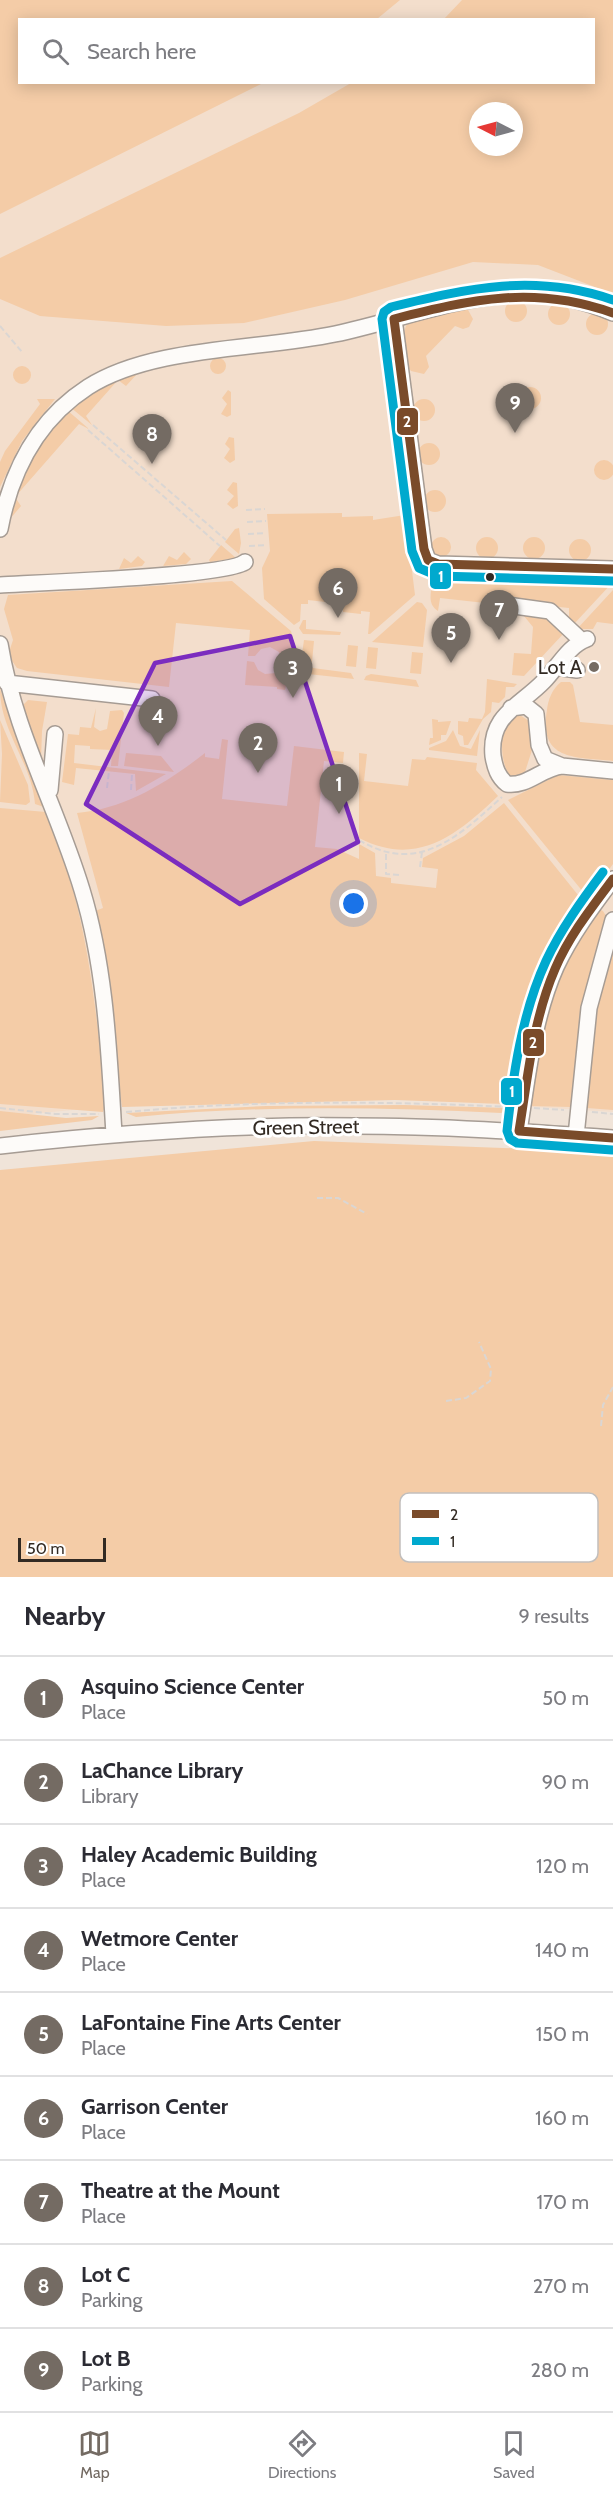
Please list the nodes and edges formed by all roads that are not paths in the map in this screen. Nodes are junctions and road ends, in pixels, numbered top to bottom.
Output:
1 (613, 313) edge
2 (394, 319) junction
3 (0, 529) edge
4 (245, 562) dead end
5 (613, 569) edge
6 (0, 585) edge
7 (500, 604) dead end
8 (0, 644) edge
9 (556, 668) junction
10 (577, 669) dead end
11 (544, 681) junction
12 (7, 683) junction
13 (152, 699) dead end
14 (511, 708) junction
15 (536, 714) junction
16 (56, 734) dead end
17 (539, 745) junction
18 (562, 765) junction
19 (613, 771) edge
20 (524, 783) junction
21 (53, 791) junction
22 (613, 879) edge
23 (613, 920) edge
24 (519, 1131) junction
25 (114, 1134) junction
26 (576, 1136) junction
27 (613, 1138) edge
28 (0, 1146) edge

1 - 2 street
2 - 3 street
2 - 5 street
4 - 6 street
7 - 9 street
8 - 12 street
9 - 10 street
9 - 11 street
11 - 14 street
11 - 15 street
12 - 13 street
12 - 21 street
14 - 15 street
14 - 20 street
15 - 17 street
16 - 21 street
17 - 18 street
17 - 20 street
18 - 19 street
18 - 20 street
21 - 25 street
22 - 24 street
23 - 26 street
24 - 25 street, Green Street
24 - 26 street, Green Street
25 - 28 street, Green Street
26 - 27 street, Green Street

